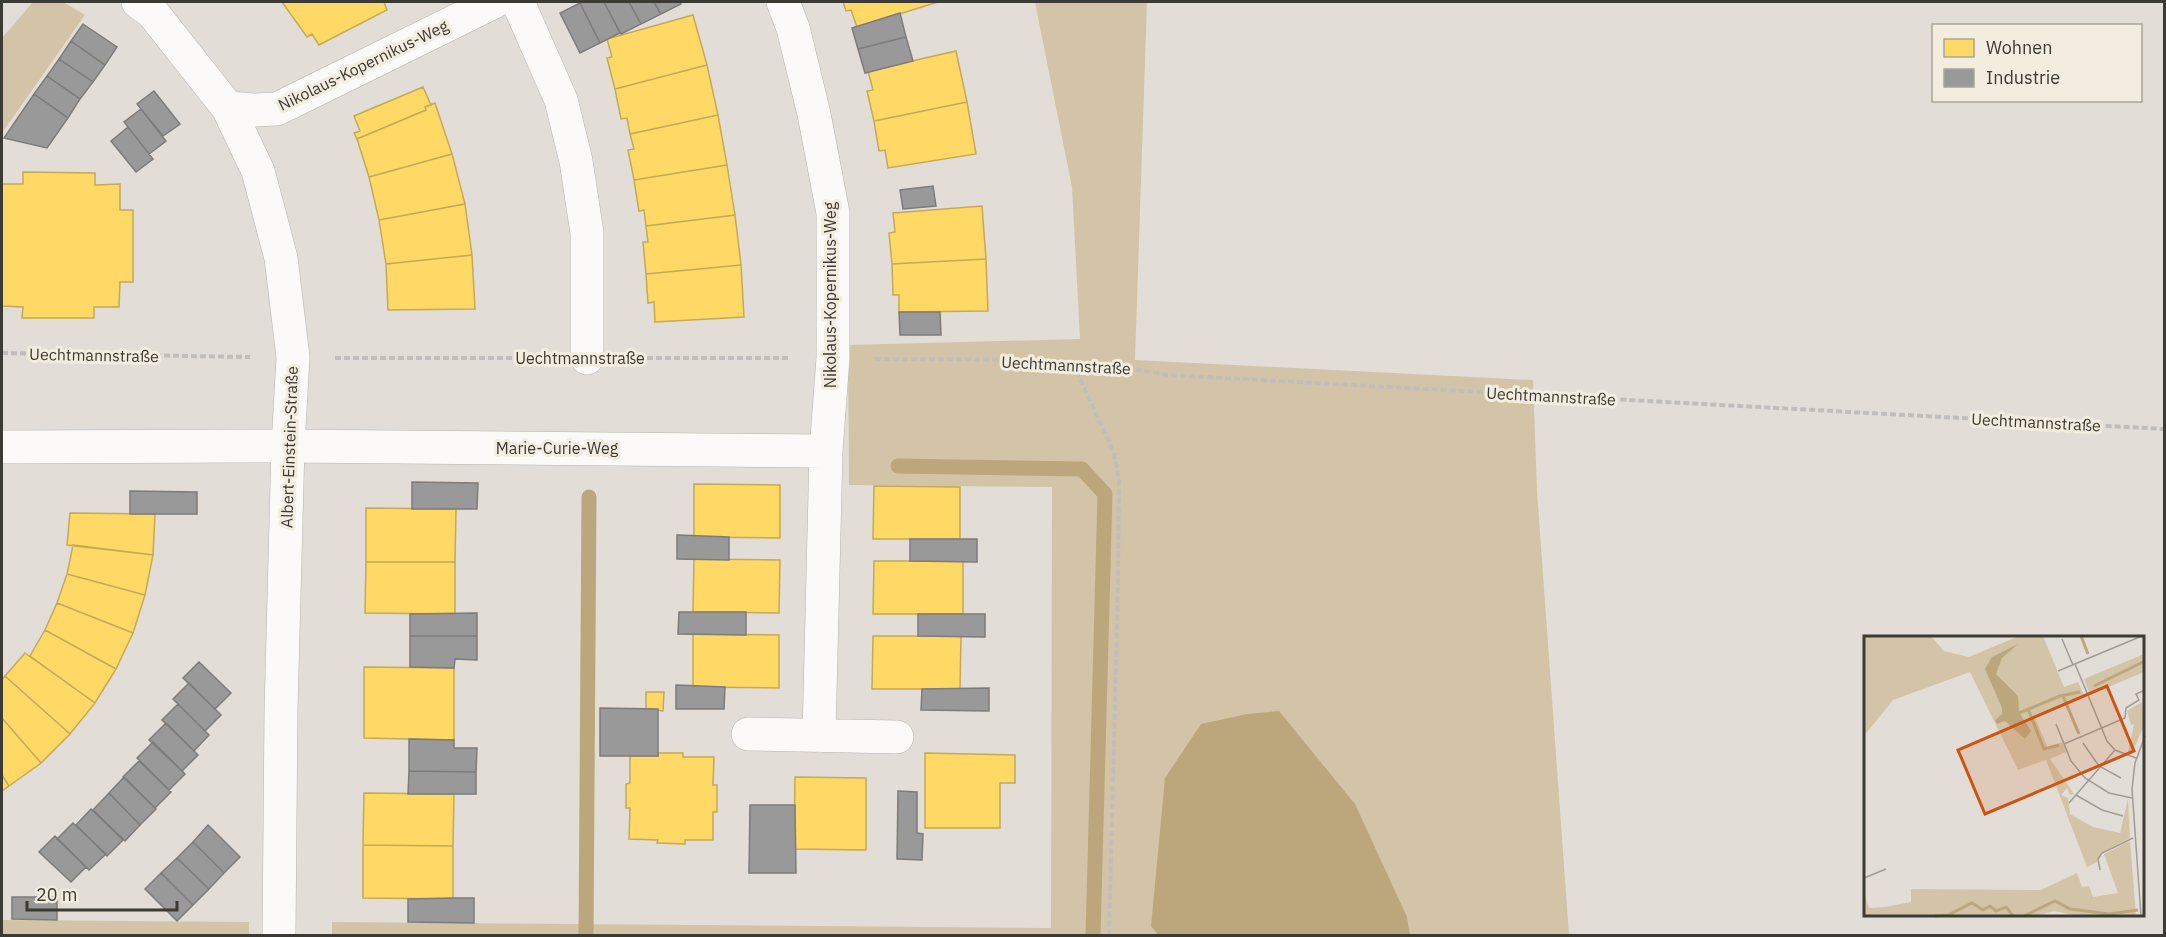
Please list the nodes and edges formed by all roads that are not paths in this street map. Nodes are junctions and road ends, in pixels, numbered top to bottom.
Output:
1 (138, 2) edge
2 (494, 2) edge
3 (518, 2) edge
4 (783, 2) edge
5 (228, 108) junction
6 (588, 358) road end
7 (288, 446) junction
8 (2, 447) edge
9 (826, 451) junction
10 (748, 734) dead end
11 (819, 736) junction
12 (897, 737) dead end
13 (279, 936) edge

1 - 5 street, Albert-Einstein-Straße
2 - 5 street, Nikolaus-Kopernikus-Weg
3 - 6 street
4 - 9 street, Nikolaus-Kopernikus-Weg
5 - 7 street, Albert-Einstein-Straße
7 - 8 street, Marie-Curie-Weg
7 - 9 street, Marie-Curie-Weg
7 - 13 street, Albert-Einstein-Straße
9 - 11 street
10 - 11 street
11 - 12 street

